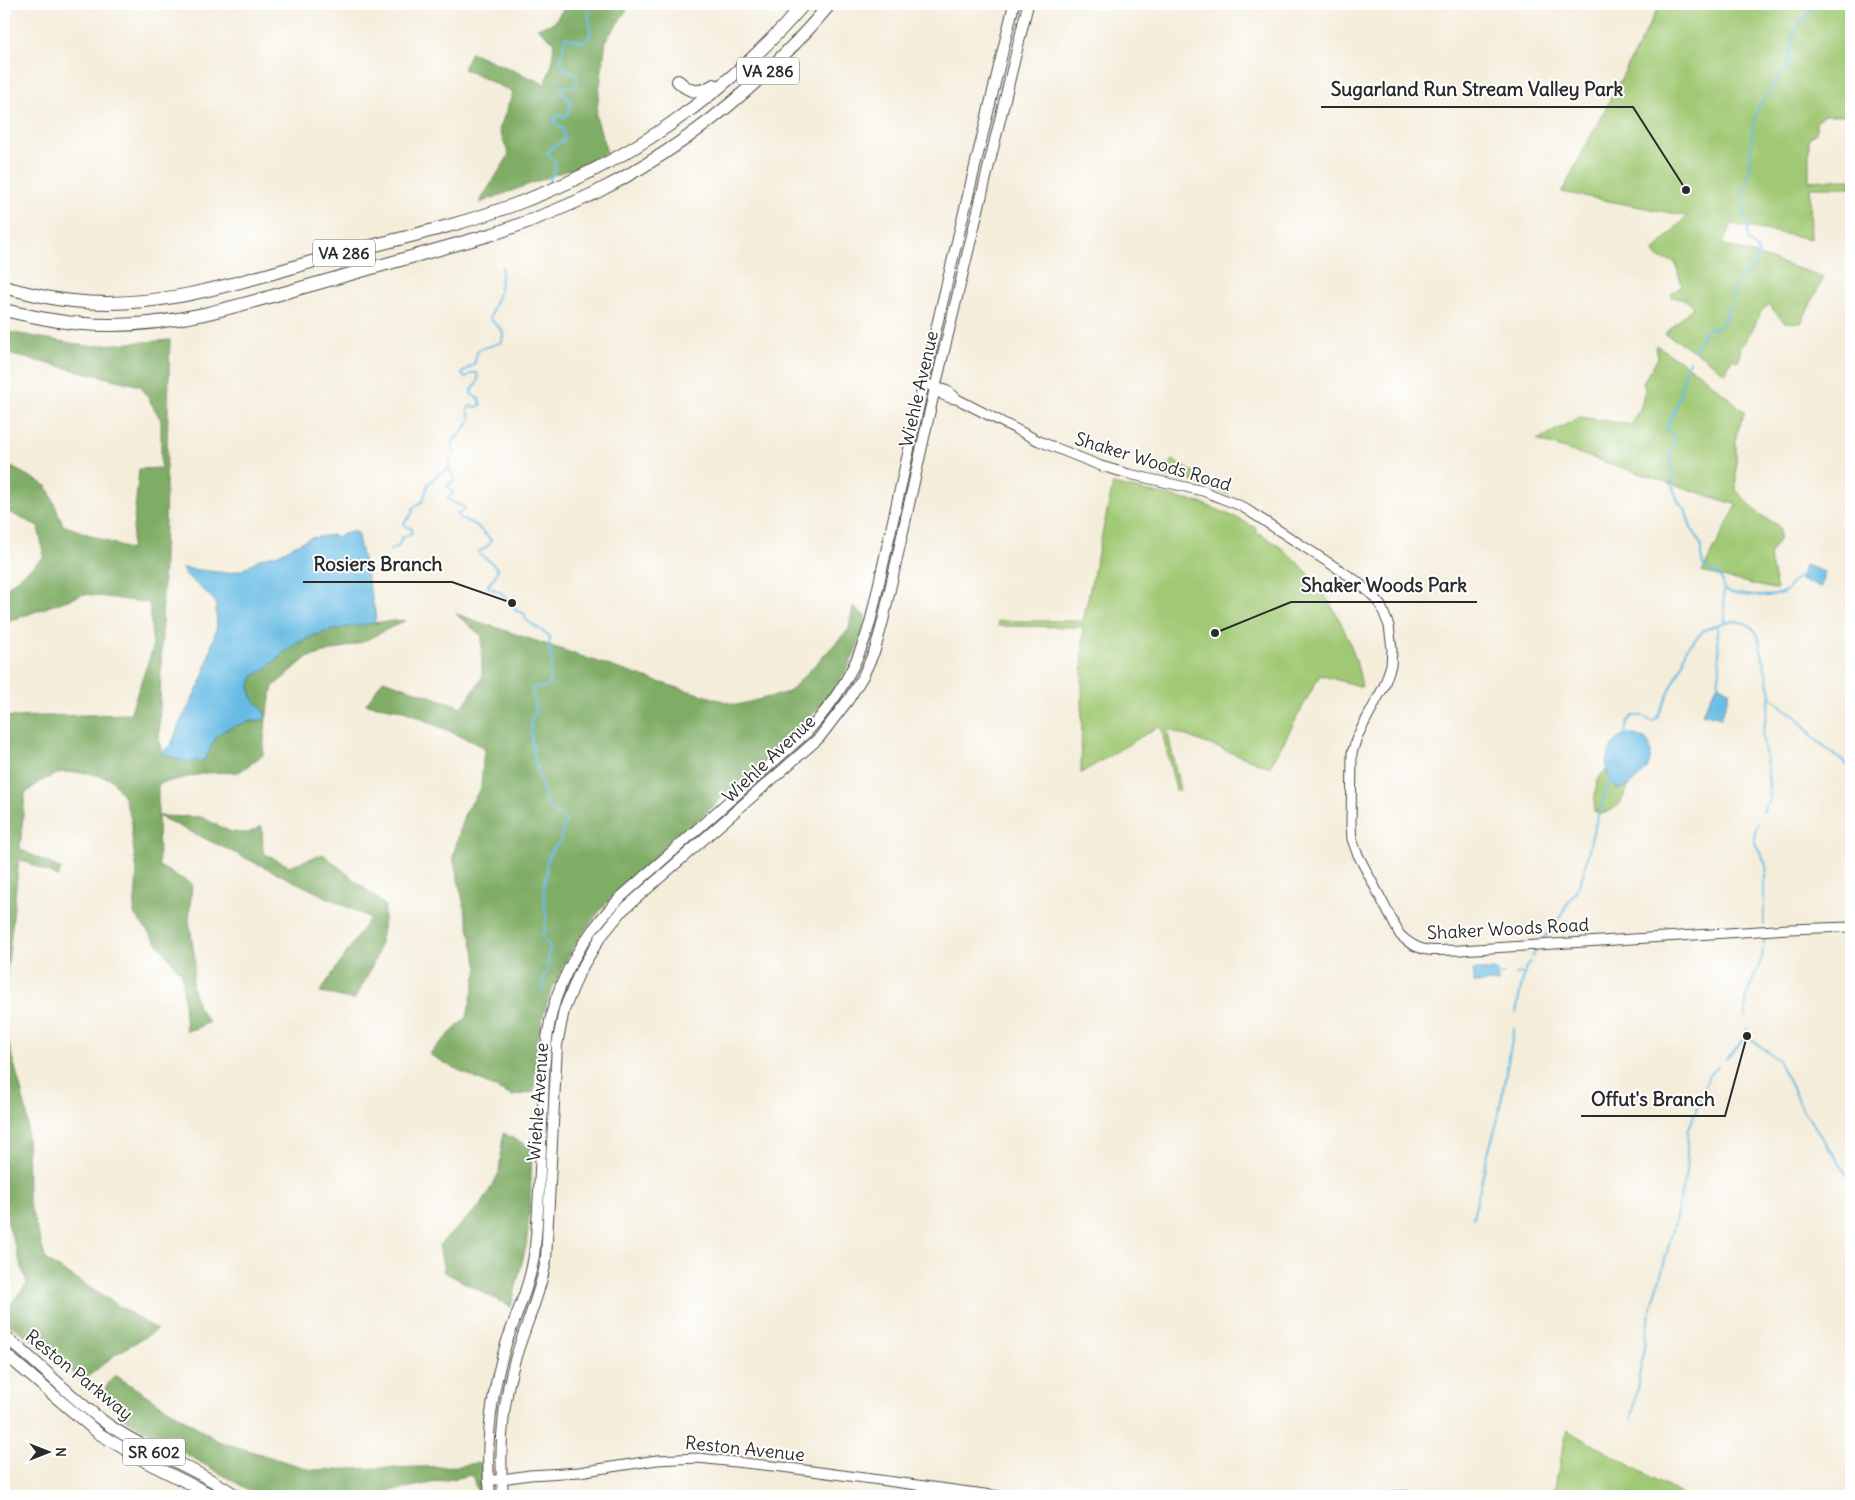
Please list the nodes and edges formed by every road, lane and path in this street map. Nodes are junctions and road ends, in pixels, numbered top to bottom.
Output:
1 (804, 4) edge
2 (830, 4) edge
3 (1014, 4) edge
4 (1028, 4) edge
5 (753, 58) junction
6 (678, 81) dead end
7 (4, 287) edge
8 (4, 310) edge
9 (924, 382) junction
10 (935, 388) junction
11 (1851, 928) edge
12 (4, 1336) edge
13 (4, 1353) edge
14 (501, 1479) junction
15 (488, 1481) junction
16 (214, 1496) edge
17 (237, 1496) edge
18 (490, 1496) edge
19 (502, 1496) edge
20 (999, 1496) edge
21 (1392, 1496) edge
22 (1409, 1496) edge

1 - 5 highway, VA 286
2 - 8 highway, VA 286
3 - 9 main road, Wiehle Avenue
4 - 10 main road, Wiehle Avenue
5 - 6 highway
5 - 7 highway, VA 286
9 - 10 street, Shaker Woods Road
9 - 15 main road, Wiehle Avenue
10 - 11 street, Shaker Woods Road
10 - 14 main road, Wiehle Avenue
12 - 17 main road, Reston Parkway / SR 602
13 - 16 main road, Reston Parkway / SR 602
14 - 15 street, Reston Avenue
14 - 19 main road, Wiehle Avenue
14 - 20 street, Reston Avenue
15 - 18 main road, Wiehle Avenue
21 - 22 street

